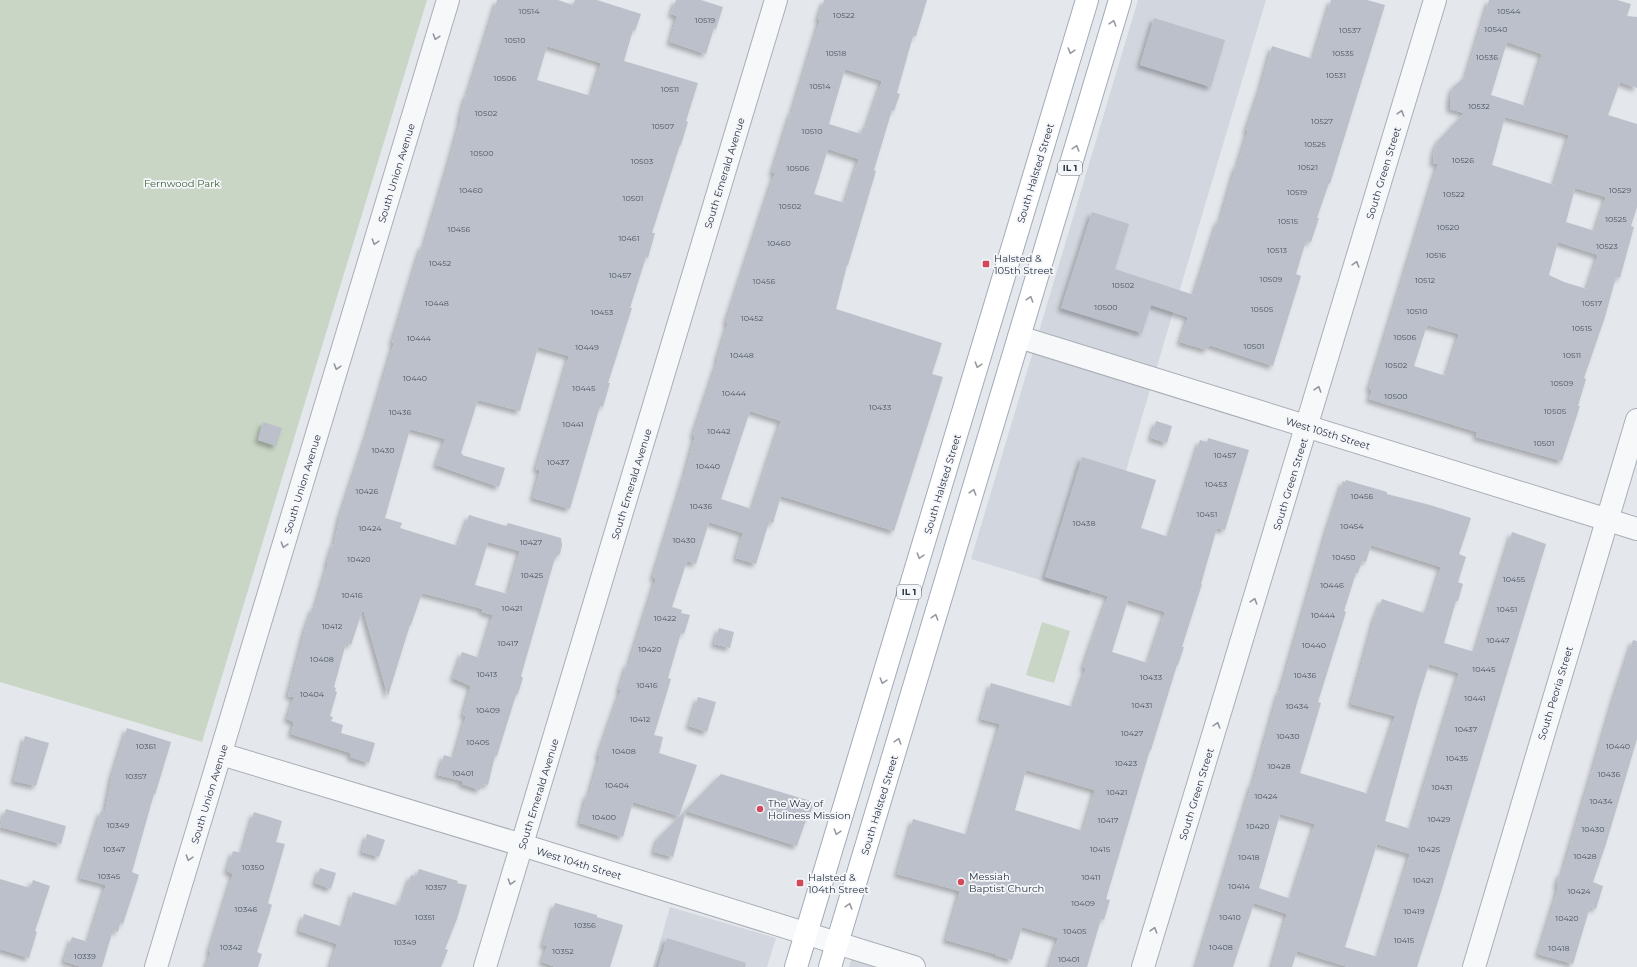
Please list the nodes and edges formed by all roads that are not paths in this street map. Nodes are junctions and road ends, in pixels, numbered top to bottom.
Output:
1 (448, 0) edge
2 (776, 0) edge
3 (1086, 0) edge
4 (1120, 0) edge
5 (1435, 0) edge
6 (989, 327) junction
7 (1019, 337) junction
8 (1637, 420) edge
9 (1307, 426) junction
10 (1607, 519) junction
11 (1637, 529) edge
12 (221, 754) junction
13 (522, 845) junction
14 (806, 934) junction
15 (837, 943) junction
16 (156, 967) edge
17 (485, 967) edge
18 (796, 967) edge
19 (830, 967) edge
20 (914, 967) edge
21 (1143, 967) edge
22 (1474, 967) edge

1 -> 12 street, South Union Avenue
2 - 13 street, South Emerald Avenue
3 -> 6 main road, South Halsted Street / IL 1
7 -> 4 main road, South Halsted Street / IL 1
9 -> 5 street, South Green Street
6 - 7 main road
6 -> 14 main road, South Halsted Street / IL 1
7 - 9 street, West 105th Street
15 -> 7 main road, South Halsted Street / IL 1
8 - 10 street, South Peoria Street
9 - 10 street, West 105th Street
21 -> 9 street, South Green Street
10 - 11 street, West 105th Street
10 - 22 street, South Peoria Street
12 - 13 street, West 104th Street
12 -> 16 street, South Union Avenue
13 - 14 street, West 104th Street
13 -> 17 street, South Emerald Avenue
14 - 15 street, West 104th Street
14 - 18 main road, South Halsted Street / IL 1
15 - 19 main road, South Halsted Street / IL 1
15 - 20 street, West 104th Street

